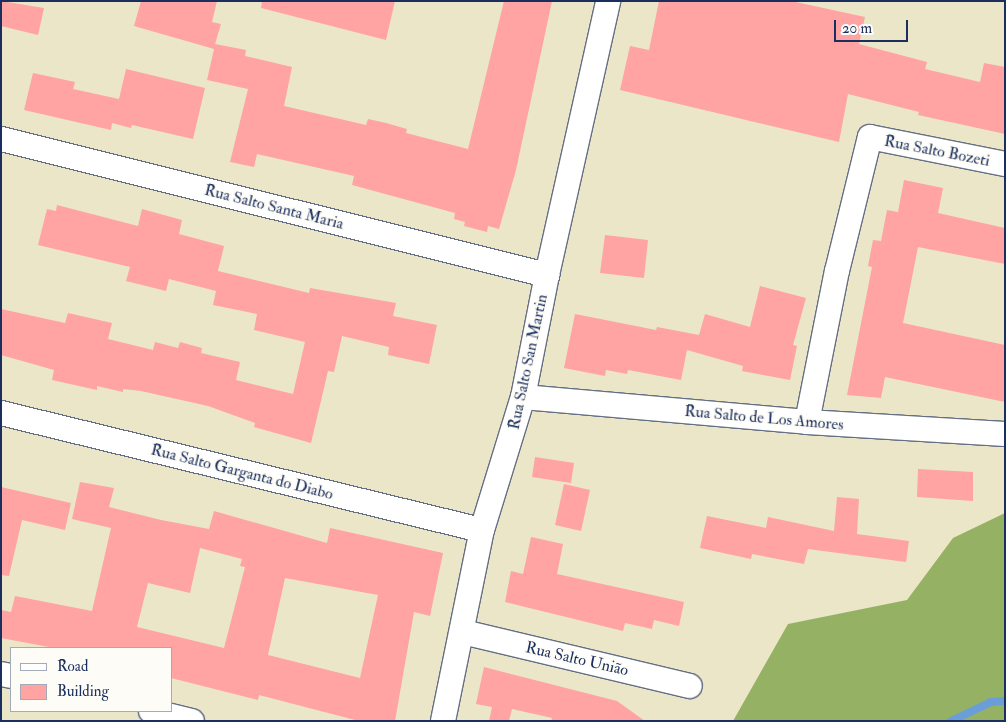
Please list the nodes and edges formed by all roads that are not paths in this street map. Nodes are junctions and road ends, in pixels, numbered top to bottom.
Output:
1 (608, 1) edge
2 (1, 139) edge
3 (1005, 164) edge
4 (547, 275) junction
5 (523, 397) junction
6 (1, 413) edge
7 (808, 422) junction
8 (1005, 434) edge
9 (482, 530) junction
10 (464, 632) junction
11 (690, 686) dead end
12 (155, 712) edge
13 (192, 721) edge
14 (442, 721) edge

1 - 4 street, Rua Salto San Martin
2 - 4 street, Rua Salto Santa Maria
3 - 7 street, Rua Salto Bozeti
4 - 5 street, Rua Salto San Martin
5 - 7 street, Rua Salto de Los Amores
5 - 9 street, Rua Salto San Martin
6 - 9 street, Rua Salto Garganta do Diabo
7 - 8 street, Rua Salto de Los Amores
9 - 10 street, Rua Salto San Martin
10 - 11 street, Rua Salto União
10 - 14 street, Rua Salto San Martin
12 - 13 street

